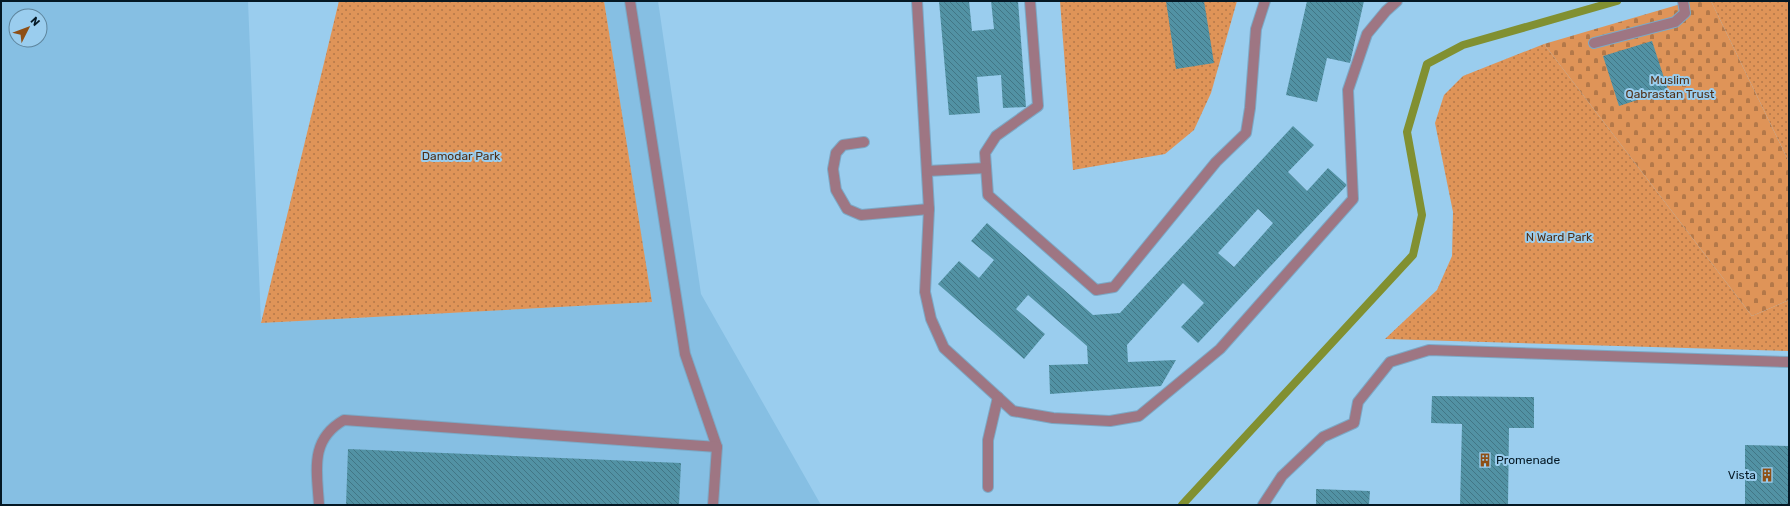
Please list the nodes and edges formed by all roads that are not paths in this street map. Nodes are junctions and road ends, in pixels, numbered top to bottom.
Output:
1 (630, 1) edge
2 (917, 1) edge
3 (1030, 1) edge
4 (1265, 1) edge
5 (1396, 1) edge
6 (1684, 1) edge
7 (1594, 43) dead end
8 (864, 142) dead end
9 (986, 168) junction
10 (927, 171) junction
11 (928, 209) junction
12 (1789, 362) edge
13 (998, 397) junction
14 (717, 447) junction
15 (988, 487) dead end
16 (319, 505) edge
17 (713, 505) edge
18 (1263, 505) edge

1 - 14 street
2 - 10 street
3 - 9 street
4 - 9 street
5 - 13 street
6 - 7 street
8 - 11 street
9 - 10 street
10 - 11 street
11 - 13 street
12 - 18 street
13 - 15 street
14 - 16 street
14 - 17 street

